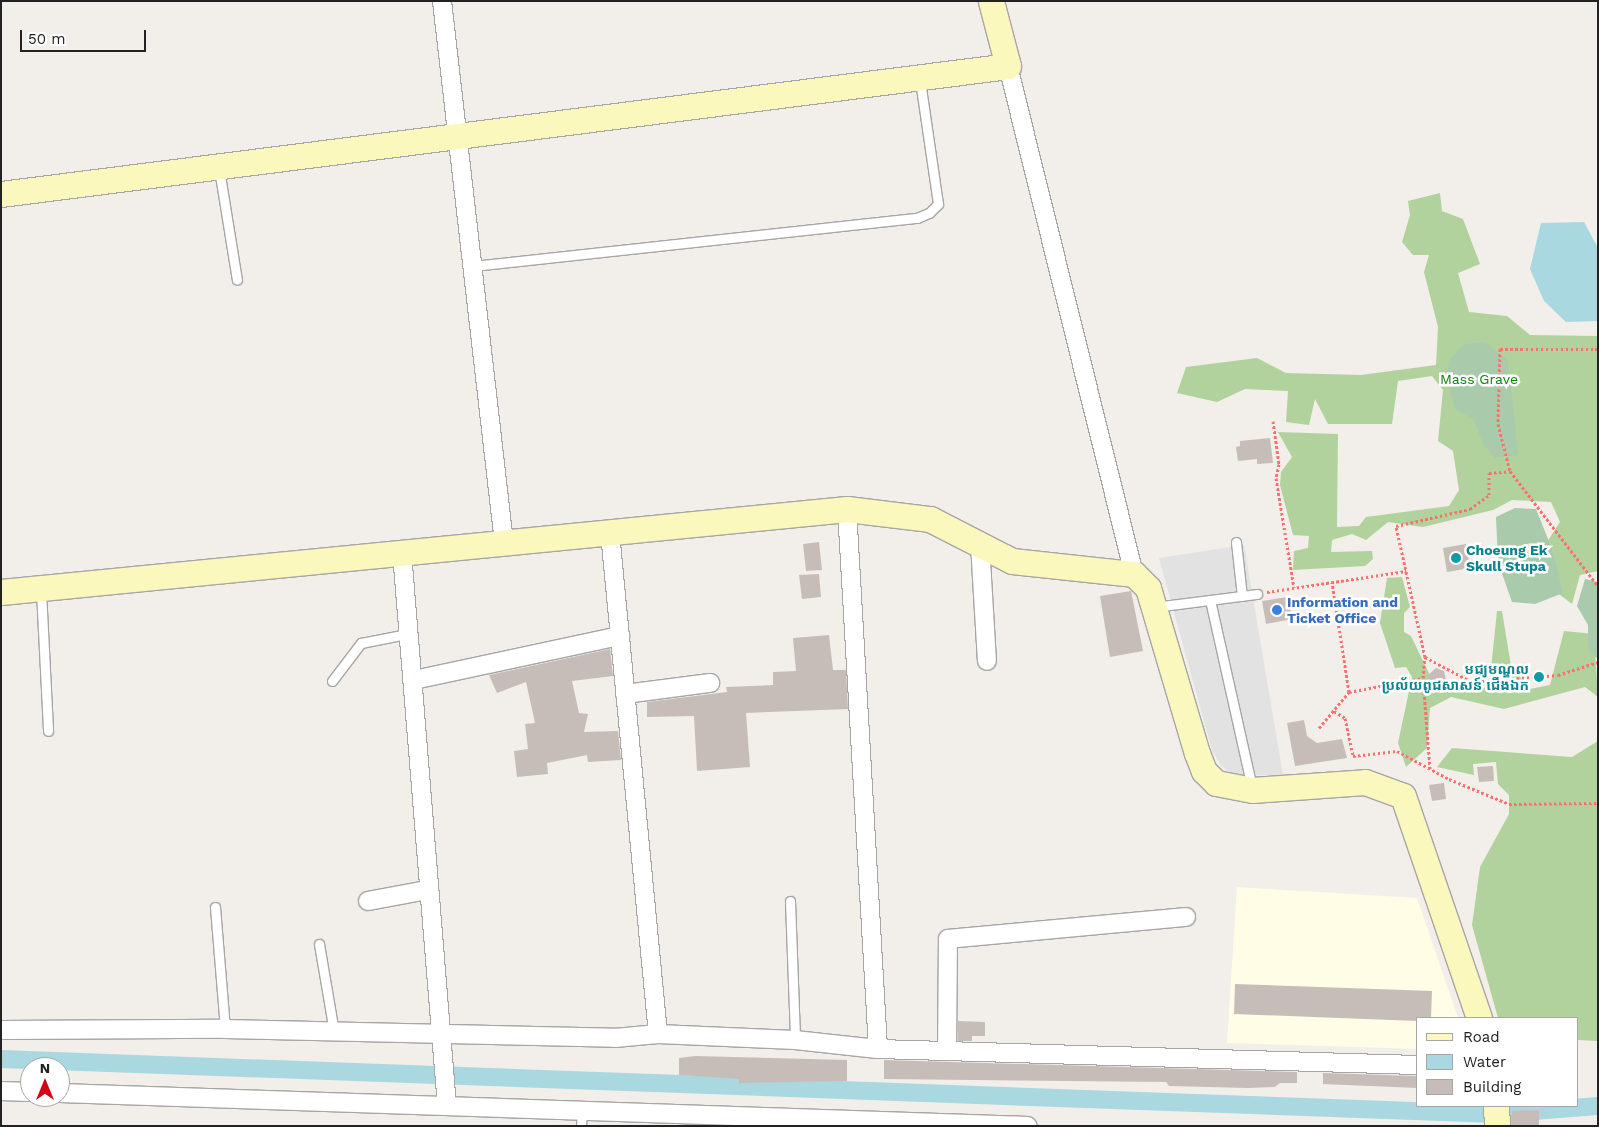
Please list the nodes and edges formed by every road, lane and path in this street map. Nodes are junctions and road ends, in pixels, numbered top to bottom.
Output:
1 (442, 1) edge
2 (991, 1) edge
3 (1008, 66) junction
4 (920, 78) junction
5 (456, 139) junction
6 (219, 169) junction
7 (1, 194) edge
8 (473, 266) junction
9 (237, 280) dead end
10 (1598, 349) edge
11 (1273, 421) dead end
12 (1510, 471) junction
13 (846, 509) junction
14 (610, 533) junction
15 (1236, 542) dead end
16 (504, 544) junction
17 (980, 544) junction
18 (402, 553) junction
19 (1406, 571) junction
20 (1134, 574) junction
21 (1332, 582) junction
22 (1598, 586) edge
23 (41, 588) junction
24 (1294, 588) junction
25 (1, 592) edge
26 (1257, 594) joint
27 (1242, 596) junction
28 (1210, 600) junction
29 (1155, 607) junction
30 (407, 634) junction
31 (620, 636) junction
32 (1425, 657) junction
33 (987, 661) dead end
34 (1598, 662) edge
35 (1423, 678) junction
36 (414, 680) junction
37 (332, 681) dead end
38 (710, 683) dead end
39 (1349, 692) junction
40 (625, 694) junction
41 (1334, 711) junction
42 (1320, 728) dead end
43 (48, 731) dead end
44 (1430, 769) junction
45 (1252, 790) junction
46 (1598, 803) edge
47 (428, 890) junction
48 (790, 901) dead end
49 (368, 902) dead end
50 (215, 907) dead end
51 (1186, 917) dead end
52 (319, 944) dead end
53 (1479, 1017) edge
54 (225, 1029) junction
55 (1, 1030) edge
56 (334, 1032) junction
57 (442, 1034) junction
58 (658, 1034) junction
59 (795, 1040) junction
60 (878, 1049) junction
61 (947, 1051) junction
62 (1416, 1066) edge
63 (1, 1091) edge
64 (20, 1092) edge
65 (70, 1093) edge
66 (446, 1098) junction
67 (1496, 1107) edge
68 (582, 1118) edge
69 (694, 1120) edge
70 (1027, 1126) edge
71 (1498, 1126) edge

1 - 5 street
2 - 3 street
3 - 4 street
3 - 20 street
4 - 5 street
4 - 8 lane
5 - 6 street
5 - 8 street
6 - 7 street
6 - 9 lane
8 - 16 street
10 - 12 path
11 - 24 path
12 - 19 path
12 - 22 path
13 - 14 street
13 - 17 street
13 - 60 street
14 - 16 street
14 - 31 street
15 - 27 lane
16 - 18 street
17 - 20 street
17 - 33 street
18 - 23 street
18 - 30 street
19 - 21 path
19 - 32 path
20 - 29 street
21 - 24 path
21 - 39 path
23 - 25 street
23 - 43 lane
24 - 26 path
26 - 27 lane
27 - 28 lane
28 - 29 lane
28 - 45 lane
29 - 45 street
30 - 36 street
30 - 37 lane
31 - 36 street
31 - 40 street
32 - 34 path
32 - 35 path
35 - 39 path
35 - 44 path
36 - 47 street
38 - 40 street
39 - 41 path
40 - 58 street
41 - 42 path
41 - 44 path
44 - 46 path
45 - 53 street
47 - 49 street
47 - 57 street
48 - 59 lane
50 - 54 lane
51 - 61 street
52 - 56 lane
54 - 55 street
54 - 56 street
56 - 57 street
57 - 58 street
57 - 66 street
58 - 59 street
59 - 60 street
60 - 61 street
61 - 62 street
63 - 64 street
65 - 66 street
66 - 68 street
67 - 71 street
68 - 69 street
69 - 70 street

